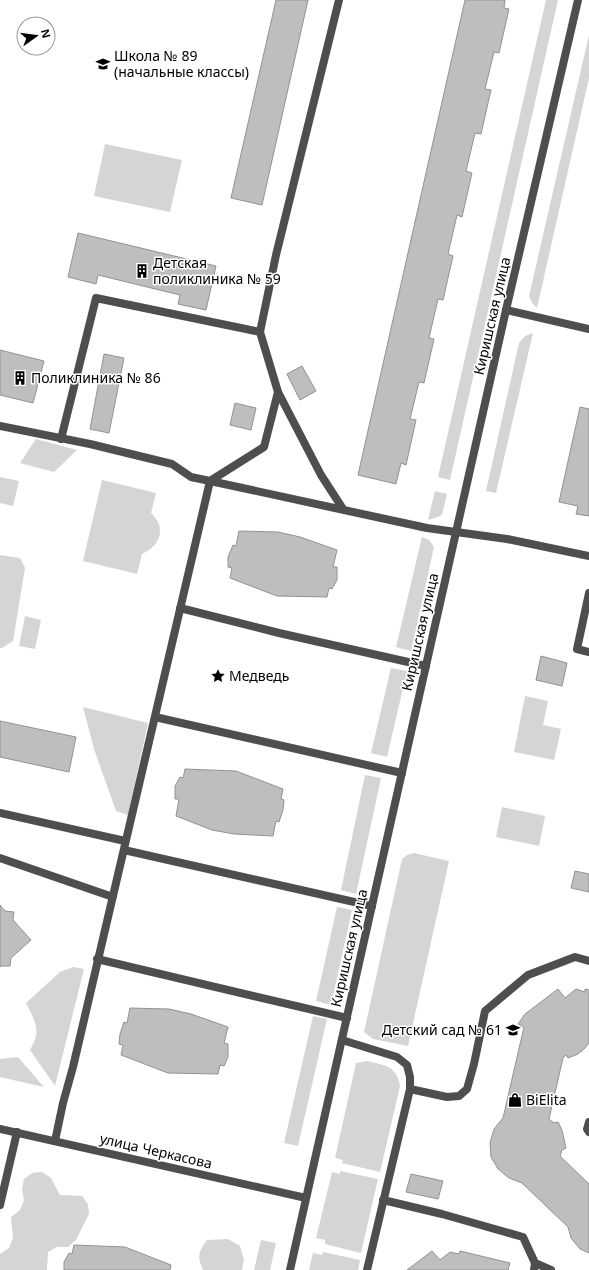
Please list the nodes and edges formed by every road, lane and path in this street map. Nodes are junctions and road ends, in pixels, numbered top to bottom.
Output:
1 (339, 0) edge
2 (578, 0) edge
3 (506, 310) junction
4 (589, 328) edge
5 (260, 332) junction
6 (278, 392) junction
7 (0, 426) edge
8 (62, 439) junction
9 (210, 481) junction
10 (343, 509) junction
11 (456, 532) junction
12 (589, 556) edge
13 (589, 593) edge
14 (180, 608) junction
15 (589, 652) edge
16 (426, 666) junction
17 (155, 717) junction
18 (402, 773) junction
19 (0, 813) edge
20 (125, 841) junction
21 (124, 850) junction
22 (0, 858) edge
23 (112, 897) junction
24 (372, 906) junction
25 (97, 959) junction
26 (589, 960) edge
27 (347, 1018) junction
28 (342, 1040) junction
29 (410, 1088) junction
30 (589, 1122) edge
31 (0, 1129) edge
32 (17, 1132) junction
33 (589, 1132) edge
34 (55, 1141) junction
35 (306, 1198) junction
36 (383, 1200) junction
37 (0, 1205) edge
38 (534, 1267) edge
39 (290, 1270) edge
40 (367, 1270) edge
41 (551, 1270) edge

1 - 5 street
2 - 3 street, Киришская улица
3 - 4 street
3 - 11 street, Киришская улица
5 - 6 street
5 - 8 street
6 - 9 street
6 - 10 street
7 - 8 street
8 - 9 street
9 - 10 street
9 - 14 street
10 - 11 street
11 - 12 street
11 - 16 street, Киришская улица
13 - 15 street
14 - 16 street
14 - 17 street
16 - 18 street, Киришская улица
17 - 18 street
17 - 20 street
18 - 24 street, Киришская улица
19 - 20 street
20 - 21 street
21 - 23 street
21 - 24 street
22 - 23 street
23 - 25 street
24 - 27 street, Киришская улица
25 - 27 street
25 - 34 street
26 - 29 street
27 - 28 street, Киришская улица
28 - 29 street
28 - 35 street, Киришская улица
29 - 36 street
30 - 33 street
31 - 32 street, улица Черкасова
32 - 34 street, улица Черкасова
32 - 37 street
34 - 35 street, улица Черкасова
35 - 39 street, Киришская улица
36 - 38 street
36 - 40 street
38 - 41 street

